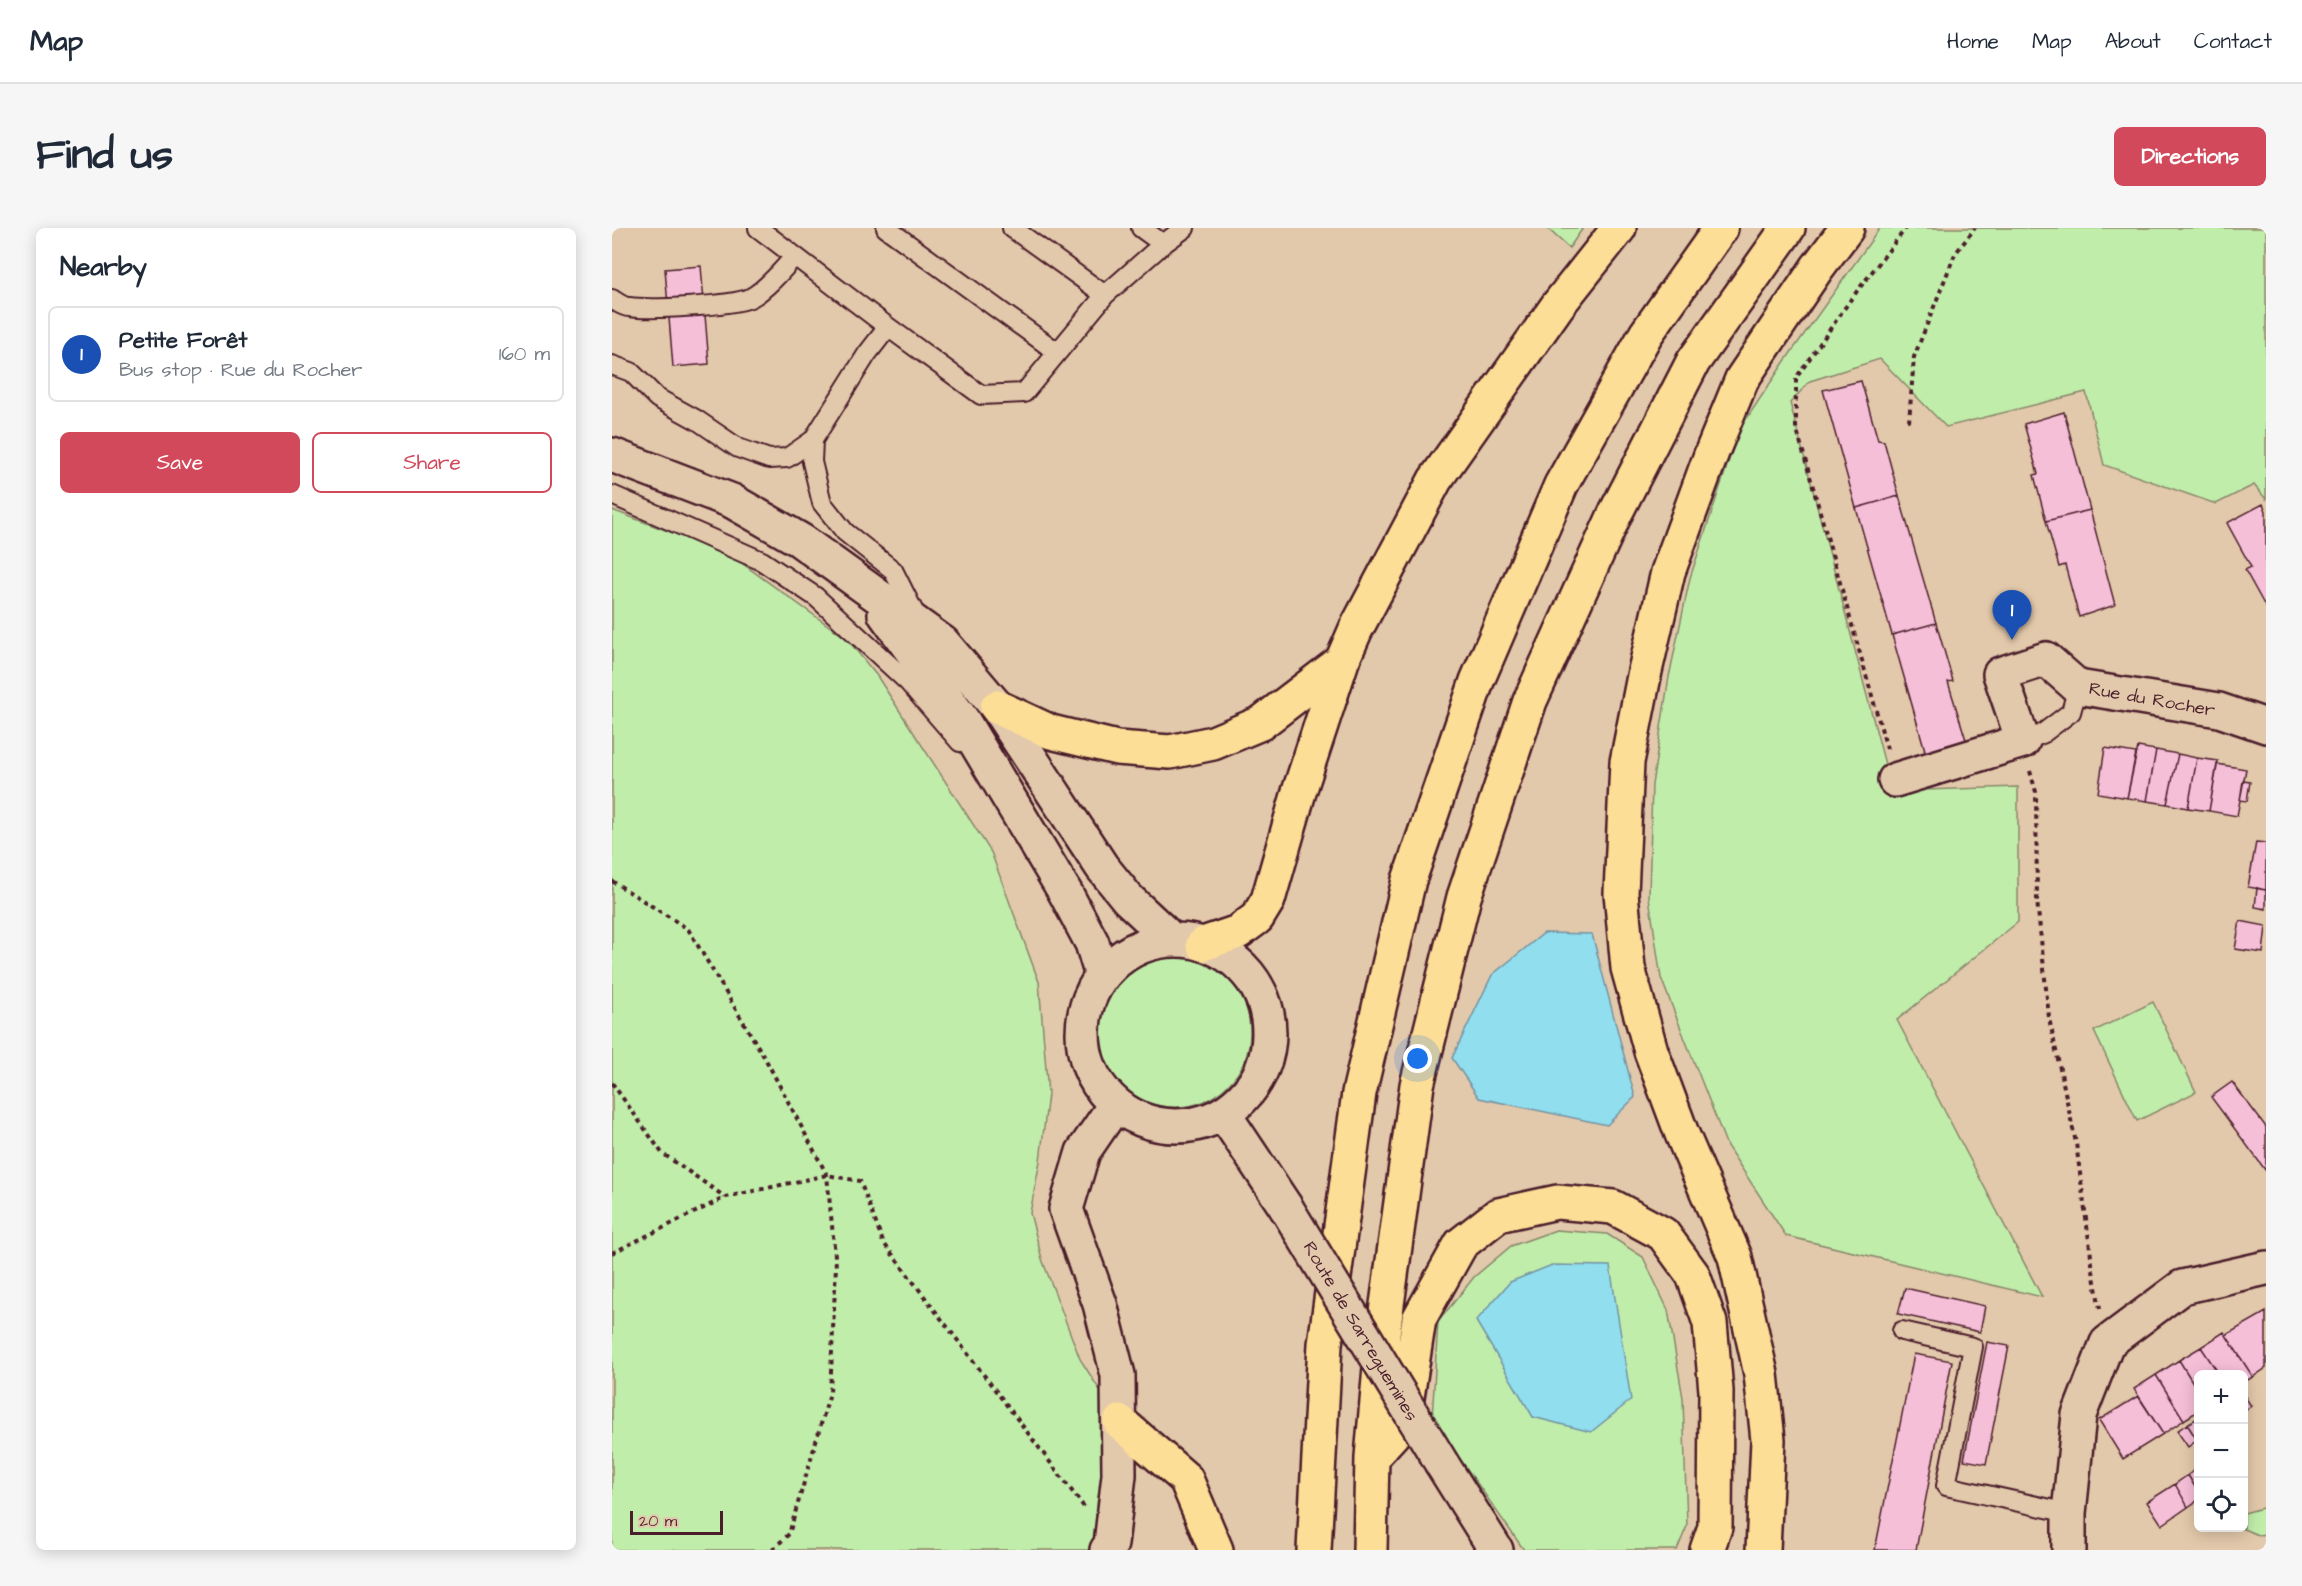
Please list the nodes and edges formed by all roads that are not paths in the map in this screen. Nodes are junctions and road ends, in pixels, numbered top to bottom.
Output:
1 (758, 228) edge
2 (886, 228) edge
3 (1012, 228) edge
4 (1141, 228) edge
5 (1185, 228) edge
6 (1619, 228) edge
7 (1721, 228) edge
8 (1788, 228) edge
9 (1846, 228) edge
10 (1163, 244) junction
11 (794, 256) junction
12 (1105, 295) junction
13 (612, 299) edge
14 (888, 327) junction
15 (1058, 352) junction
16 (612, 365) edge
17 (813, 440) junction
18 (614, 482) edge
19 (865, 586) junction
20 (921, 628) junction
21 (1342, 661) junction
22 (2078, 687) junction
23 (997, 707) junction
24 (2266, 726) edge
25 (2023, 741) junction
26 (997, 780) junction
27 (1895, 780) road end
28 (1188, 942) junction
29 (1102, 976) junction
30 (1115, 1105) junction
31 (1224, 1114) junction
32 (2266, 1268) edge
33 (1902, 1331) dead end
34 (1120, 1422) junction
35 (1372, 1457) junction
36 (2069, 1513) junction
37 (1113, 1548) edge
38 (1216, 1550) edge
39 (1314, 1550) edge
40 (1370, 1550) edge
41 (1496, 1550) edge
42 (1707, 1550) edge
43 (1763, 1550) edge
44 (2069, 1550) edge

1 - 11 lane
2 - 15 lane
3 - 12 lane
4 - 10 lane
5 - 10 lane
6 - 21 highway
7 - 39 highway
8 - 35 highway
9 - 43 highway
10 - 12 lane
11 - 13 lane
11 - 14 lane
12 - 15 lane
14 - 15 lane
14 - 17 lane
16 - 17 lane
17 - 20 lane
18 - 19 main road
18 - 26 lane
19 - 20 main road
19 - 26 main road
20 - 23 main road
21 - 23 highway
21 - 28 highway
22 - 24 main road, Rue du Rocher
22 - 25 lane
22 - 25 main road, Rue du Rocher
23 - 28 main road
25 - 27 main road
26 - 29 main road
28 - 29 main road
28 - 31 main road
29 - 30 main road
30 - 31 main road
30 - 34 main road
31 - 41 main road, Route de Sarreguemines, bridge
32 - 36 main road
33 - 36 lane
34 - 37 main road
34 - 38 highway
35 - 40 highway
35 - 42 highway
36 - 44 main road

